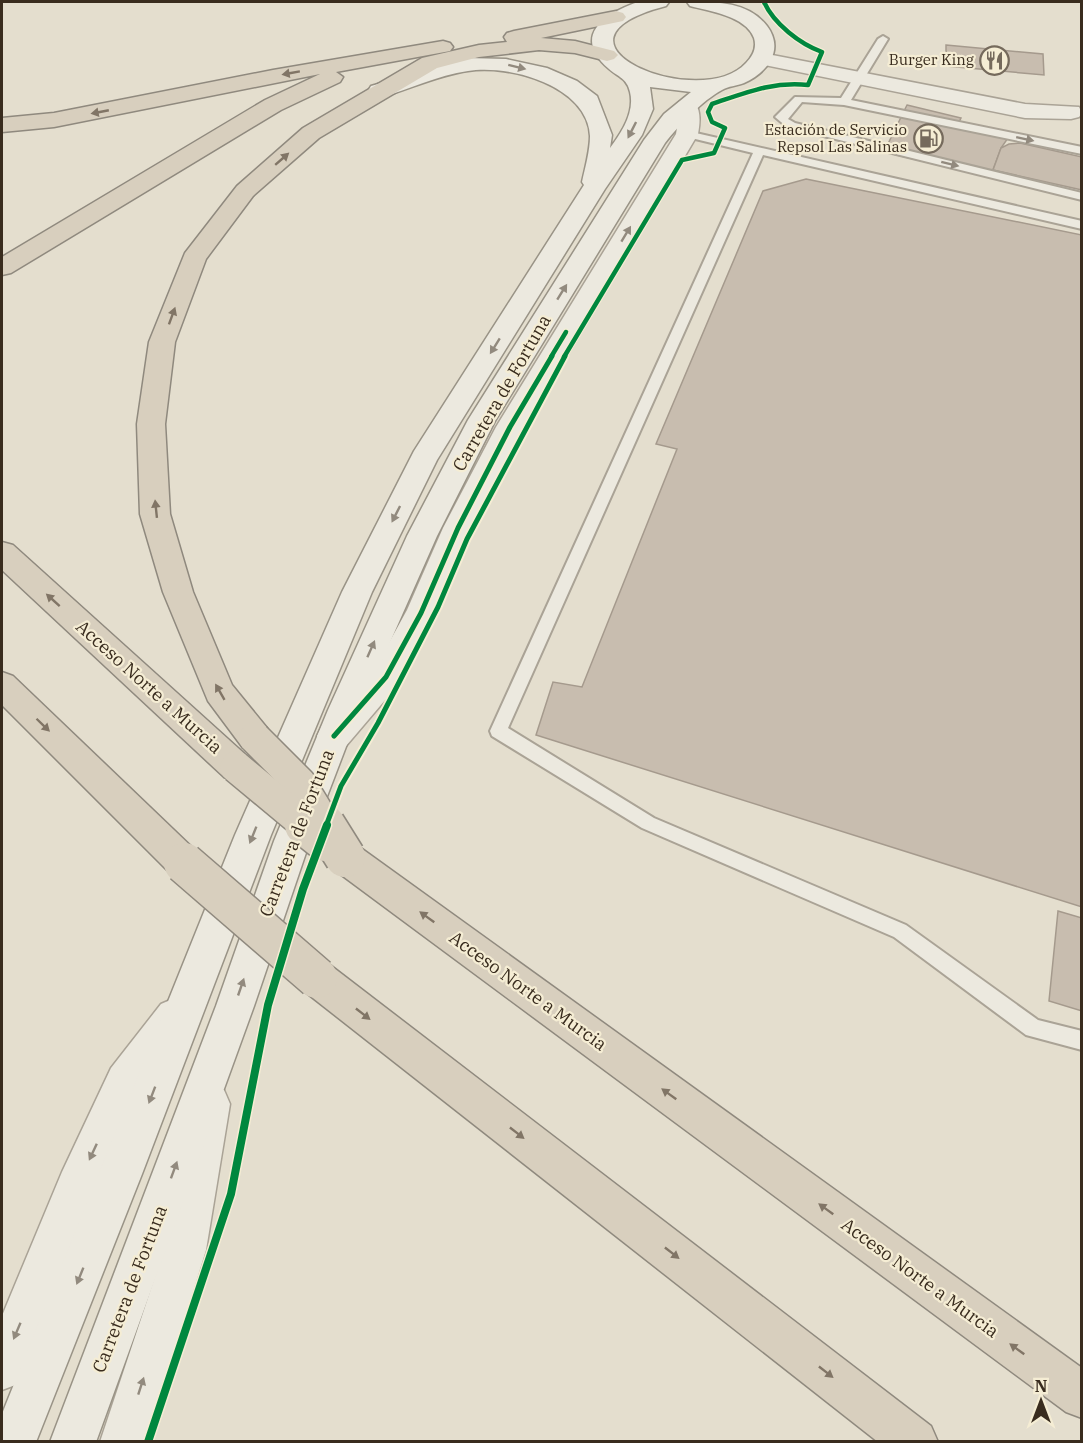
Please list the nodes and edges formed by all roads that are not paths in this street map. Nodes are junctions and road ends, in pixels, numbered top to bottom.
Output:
1 (659, 2) edge
2 (697, 2) edge
3 (746, 2) edge
4 (616, 17) junction
5 (753, 23) junction
6 (883, 39) dead end
7 (484, 42) junction
8 (541, 44) junction
9 (411, 52) junction
10 (607, 55) junction
11 (762, 59) junction
12 (634, 76) junction
13 (858, 79) junction
14 (715, 84) junction
15 (379, 91) junction
16 (844, 102) junction
17 (687, 107) junction
18 (1077, 109) edge
19 (2, 125) edge
20 (687, 134) junction
21 (759, 151) junction
22 (1082, 151) edge
23 (593, 189) junction
24 (1082, 197) edge
25 (1082, 225) edge
26 (2, 267) edge
27 (2, 552) edge
28 (2, 685) edge
29 (334, 736) junction
30 (345, 857) junction
31 (191, 997) junction
32 (1082, 1041) edge
33 (219, 1048) junction
34 (2, 1368) edge
35 (1082, 1396) edge
36 (13, 1442) edge
37 (73, 1442) edge
38 (123, 1442) edge
39 (915, 1442) edge

1 - 4 main road
2 - 5 main road
3 - 5 main road
4 - 7 highway
4 - 10 main road
5 - 11 main road
6 - 13 lane
7 - 8 highway
7 - 9 highway
8 - 10 highway
8 - 15 highway
9 -> 19 highway
9 - 26 highway
10 - 12 main road
11 - 13 main road
11 - 14 main road
12 - 14 main road
12 -> 23 main road, Carretera de Fortuna
13 - 16 lane
13 - 18 main road
14 - 17 main road, Carretera de Fortuna
15 -> 23 main road
30 -> 15 highway, bridge
16 -> 22 lane
16 -> 24 lane
17 - 20 main road
29 -> 17 main road, Carretera de Fortuna
20 - 21 lane
29 -> 20 main road
21 - 25 lane
21 - 32 lane
23 -> 31 main road, Carretera de Fortuna
30 -> 27 highway, Acceso Norte a Murcia, bridge
28 -> 39 highway, bridge
33 -> 29 main road, Carretera de Fortuna
35 -> 30 highway, Acceso Norte a Murcia
31 -> 34 main road
31 -> 36 main road, Carretera de Fortuna
37 -> 33 main road, Carretera de Fortuna
38 -> 33 main road

